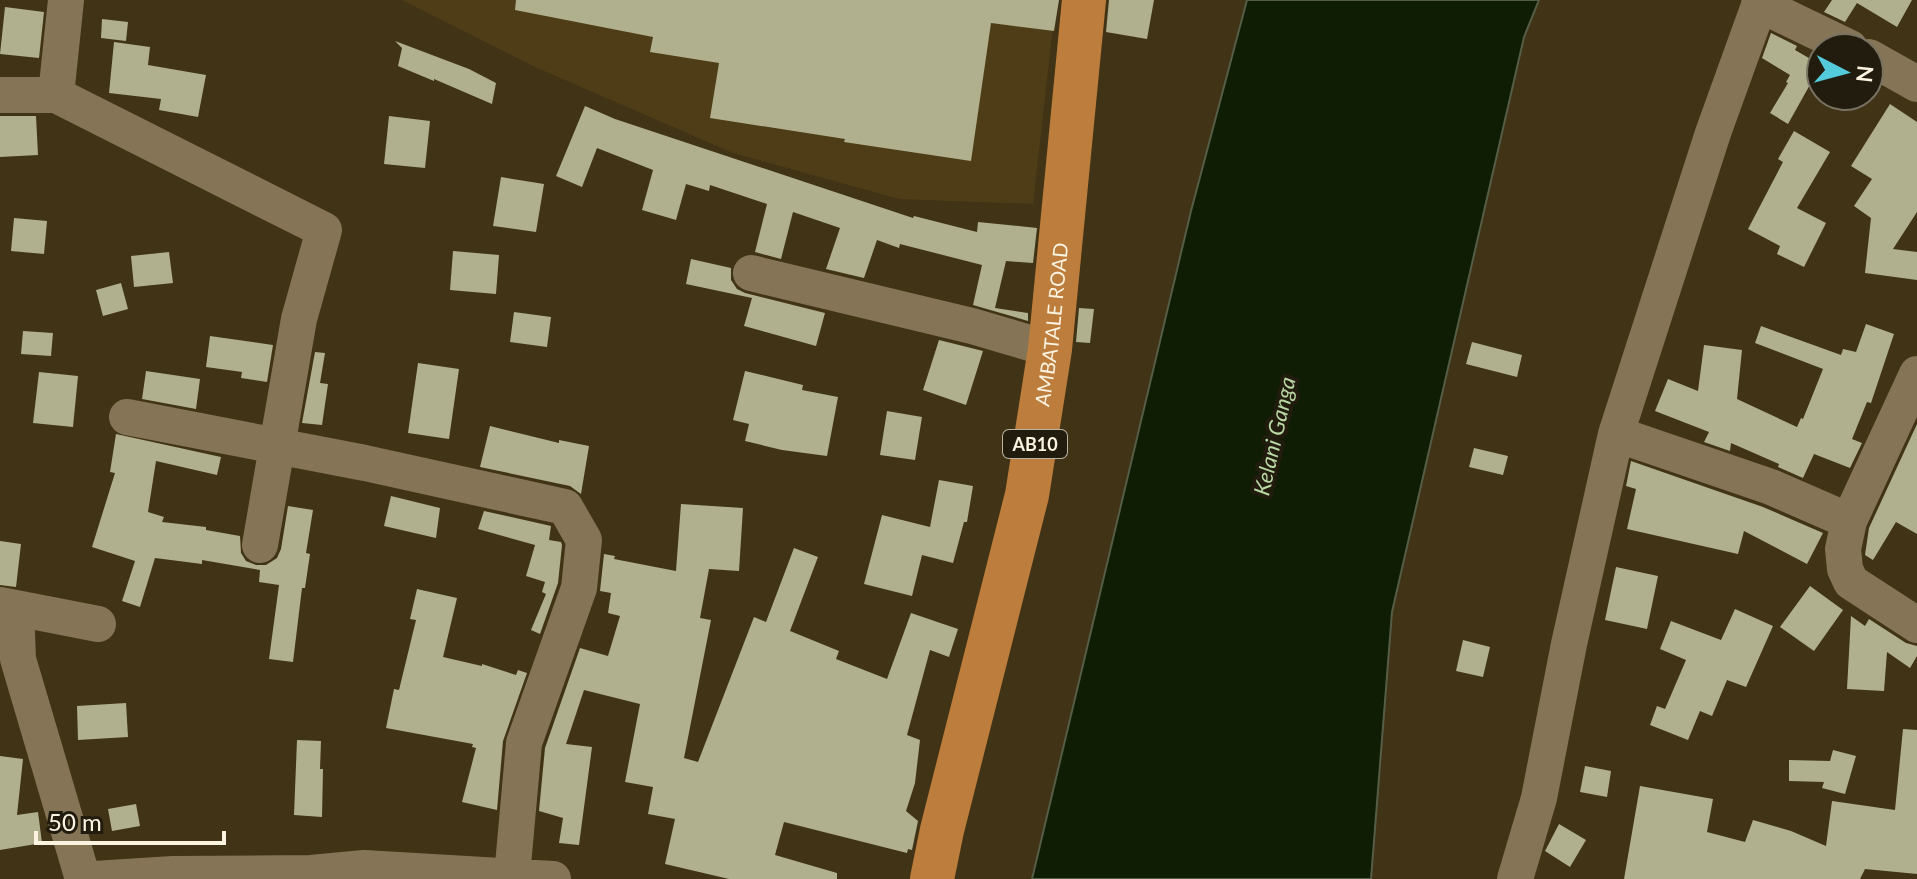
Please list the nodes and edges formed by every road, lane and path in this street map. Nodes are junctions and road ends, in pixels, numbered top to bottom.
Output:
1 (66, 0) edge
2 (1084, 0) edge
3 (1760, 2) edge
4 (1819, 32) edge
5 (1885, 66) edge
6 (1917, 84) edge
7 (0, 95) edge
8 (56, 95) junction
9 (751, 273) dead end
10 (1050, 349) junction
11 (1917, 374) edge
12 (127, 417) dead end
13 (1616, 434) junction
14 (277, 446) junction
15 (1849, 521) junction
16 (260, 545) dead end
17 (8, 607) edge
18 (98, 624) dead end
19 (1917, 625) edge
20 (512, 876) junction
21 (83, 879) edge
22 (94, 879) edge
23 (553, 879) edge
24 (932, 879) edge
25 (1515, 879) edge

1 - 8 street
2 - 10 main road, AMBATALE ROAD / AB10
3 - 4 street
3 - 13 street
5 - 6 street
7 - 8 street
8 - 14 street
9 - 10 street
10 - 24 main road, AMBATALE ROAD / AB10
11 - 15 street
12 - 14 street
13 - 15 street
13 - 25 street
14 - 16 street
14 - 20 street
15 - 19 street
17 - 18 street
17 - 21 street
20 - 22 street
20 - 23 street

